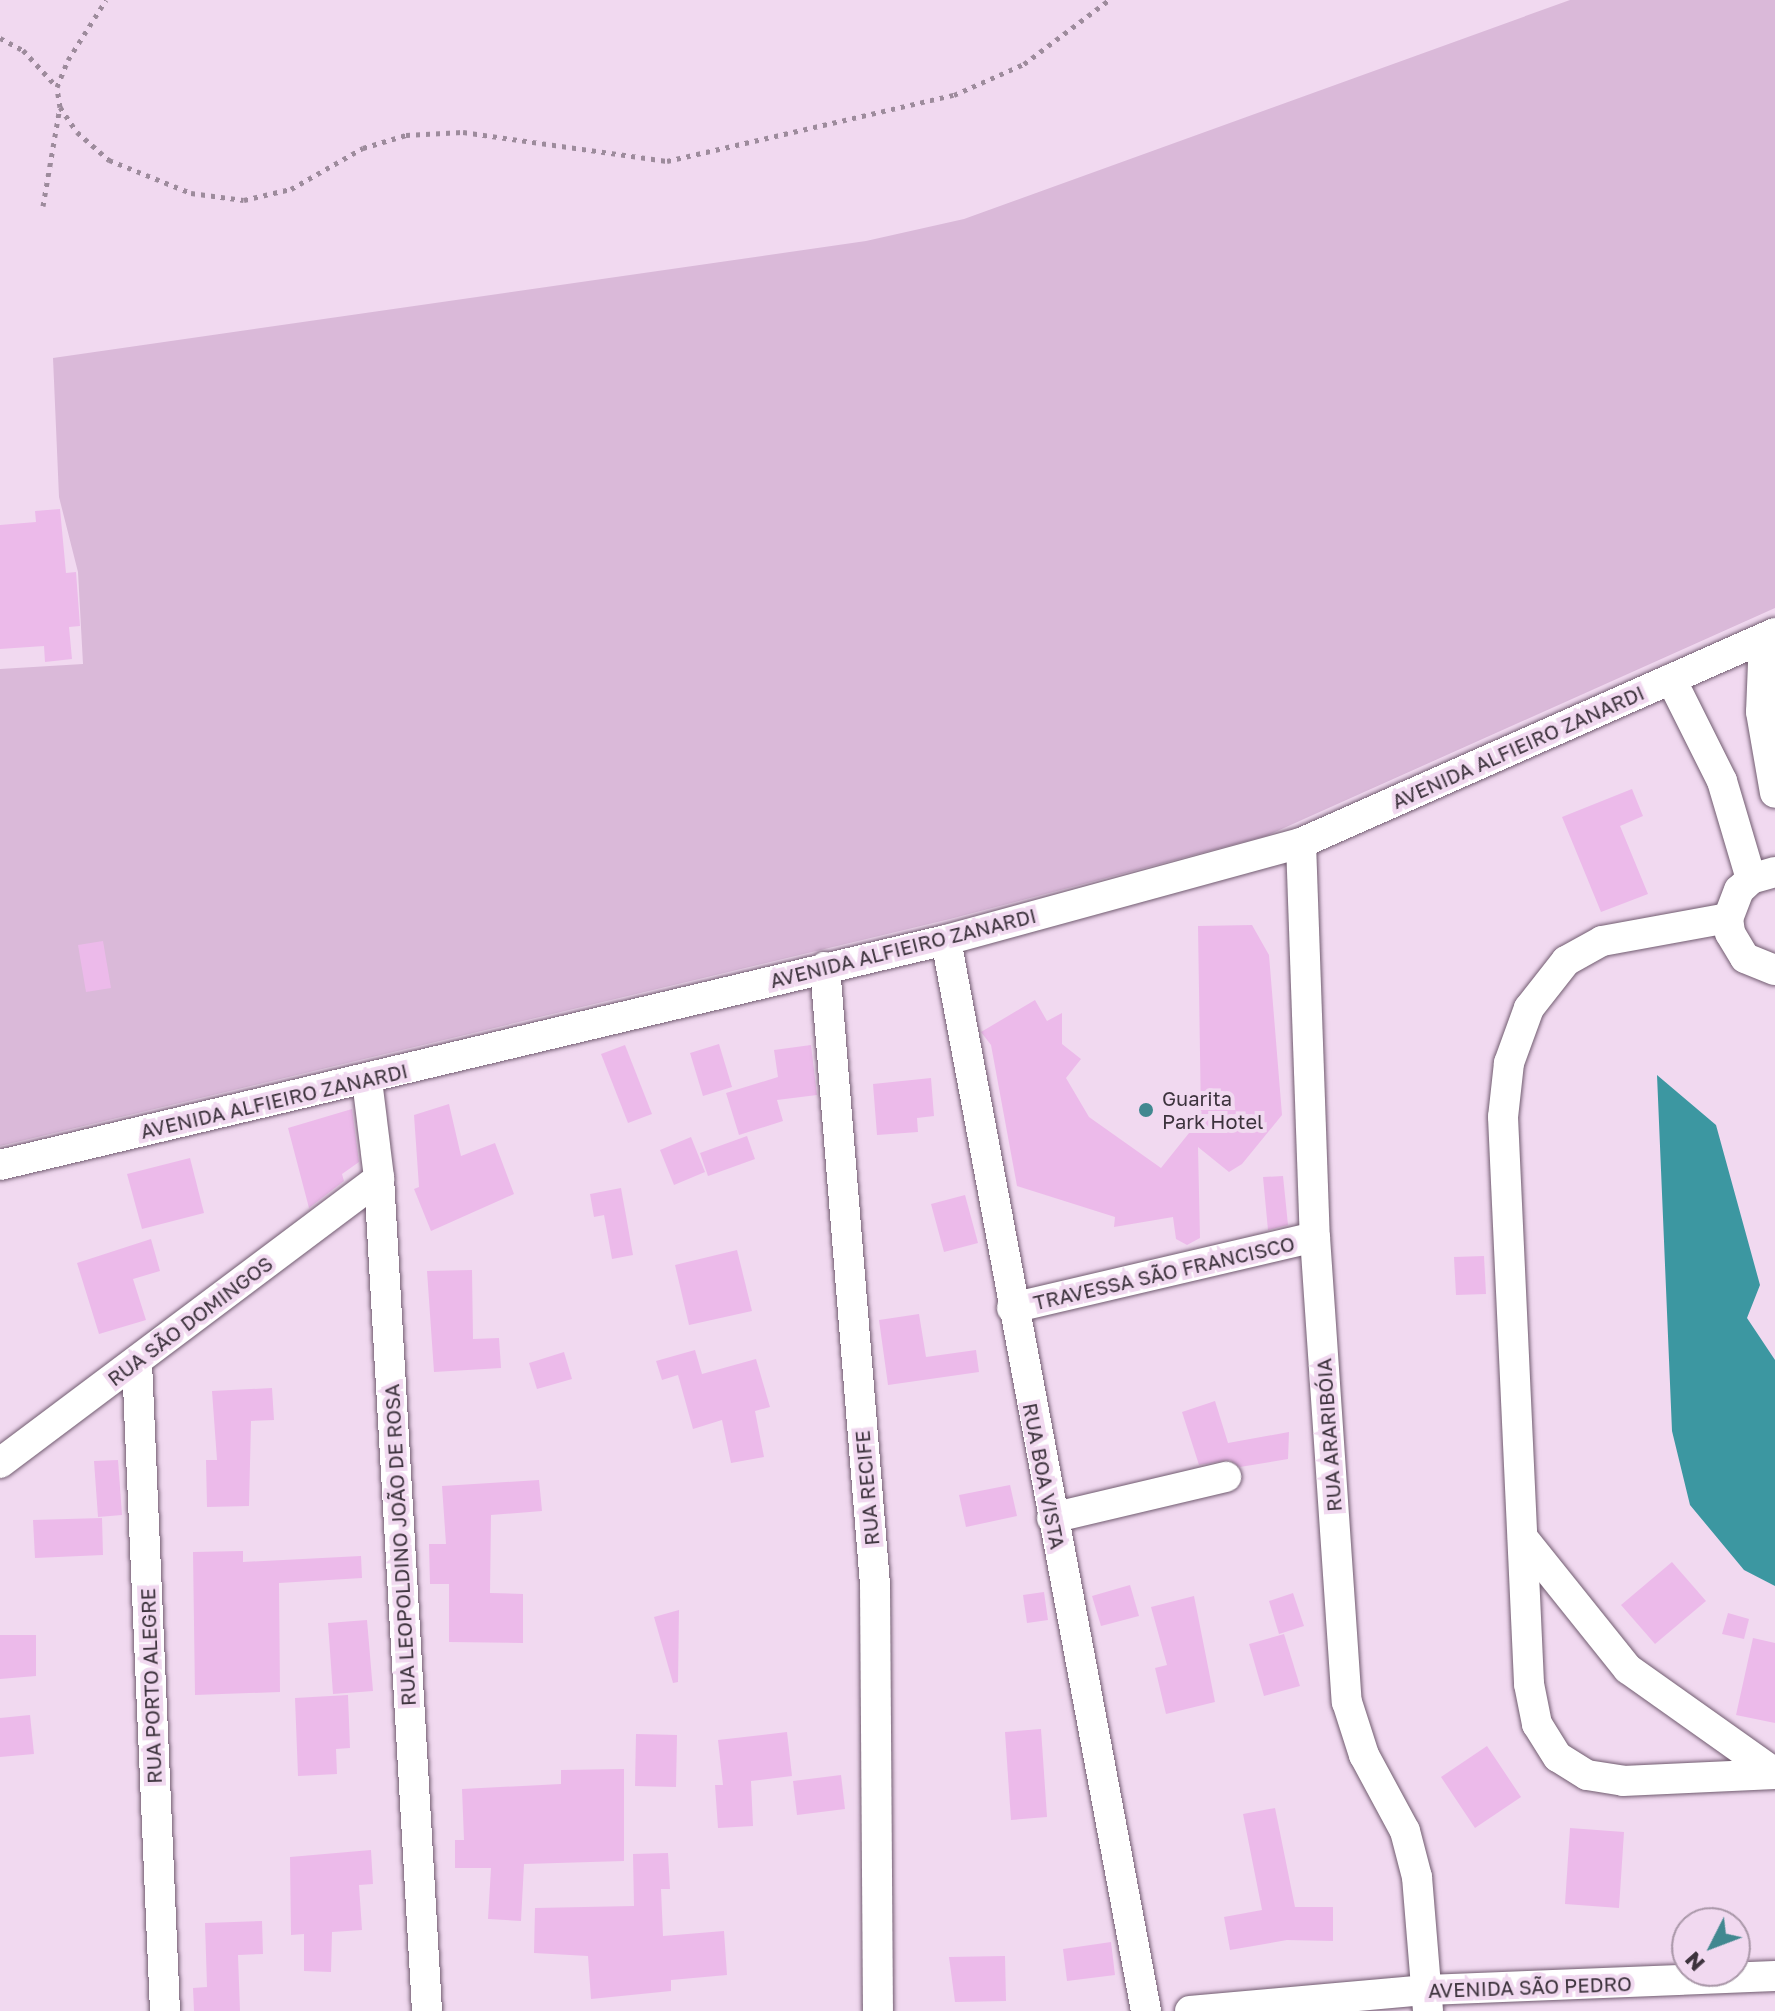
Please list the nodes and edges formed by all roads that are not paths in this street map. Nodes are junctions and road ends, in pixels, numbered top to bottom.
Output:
1 (1770, 636) edge
2 (1671, 679) junction
3 (1775, 793) edge
4 (1301, 843) junction
5 (1763, 876) edge
6 (1728, 918) junction
7 (946, 940) junction
8 (825, 967) junction
9 (1774, 975) edge
10 (367, 1080) junction
11 (0, 1165) edge
12 (379, 1178) junction
13 (1315, 1237) junction
14 (1012, 1308) junction
15 (137, 1362) junction
16 (0, 1463) edge
17 (1226, 1477) dead end
18 (1052, 1518) junction
19 (1523, 1538) junction
20 (1775, 1774) edge
21 (1775, 1976) edge
22 (1650, 1997) edge
23 (1428, 2001) edge
24 (165, 2011) edge
25 (427, 2011) edge
26 (878, 2011) edge
27 (1146, 2011) edge
28 (1190, 2011) edge

1 - 2 street, AVENIDA ALFIEIRO ZANARDI
1 - 3 street
2 - 4 street, AVENIDA ALFIEIRO ZANARDI
2 - 5 street
4 - 7 street, AVENIDA ALFIEIRO ZANARDI
4 - 13 street, RUA ARARIBÓIA
5 - 6 street
6 - 9 street
6 - 19 street
7 - 8 street, AVENIDA ALFIEIRO ZANARDI
7 - 14 street, RUA BOA VISTA
8 - 10 street, AVENIDA ALFIEIRO ZANARDI
8 - 26 street, RUA RECIFE
10 - 11 street, AVENIDA ALFIEIRO ZANARDI
10 - 12 street, RUA LEOPOLDINO JOÃO DE ROSA
12 - 15 street, RUA SÃO DOMINGOS
12 - 25 street, RUA LEOPOLDINO JOÃO DE ROSA
13 - 14 street, TRAVESSA SÃO FRANCISCO
13 - 23 street, RUA ARARIBÓIA
14 - 18 street, RUA BOA VISTA
15 - 16 street, RUA SÃO DOMINGOS
15 - 24 street, RUA PORTO ALEGRE
17 - 18 street
18 - 27 street, RUA BOA VISTA
19 - 20 street
19 - 20 street
21 - 22 street, AVENIDA SÃO PEDRO
22 - 23 street, AVENIDA SÃO PEDRO
23 - 28 street, AVENIDA SÃO PEDRO

